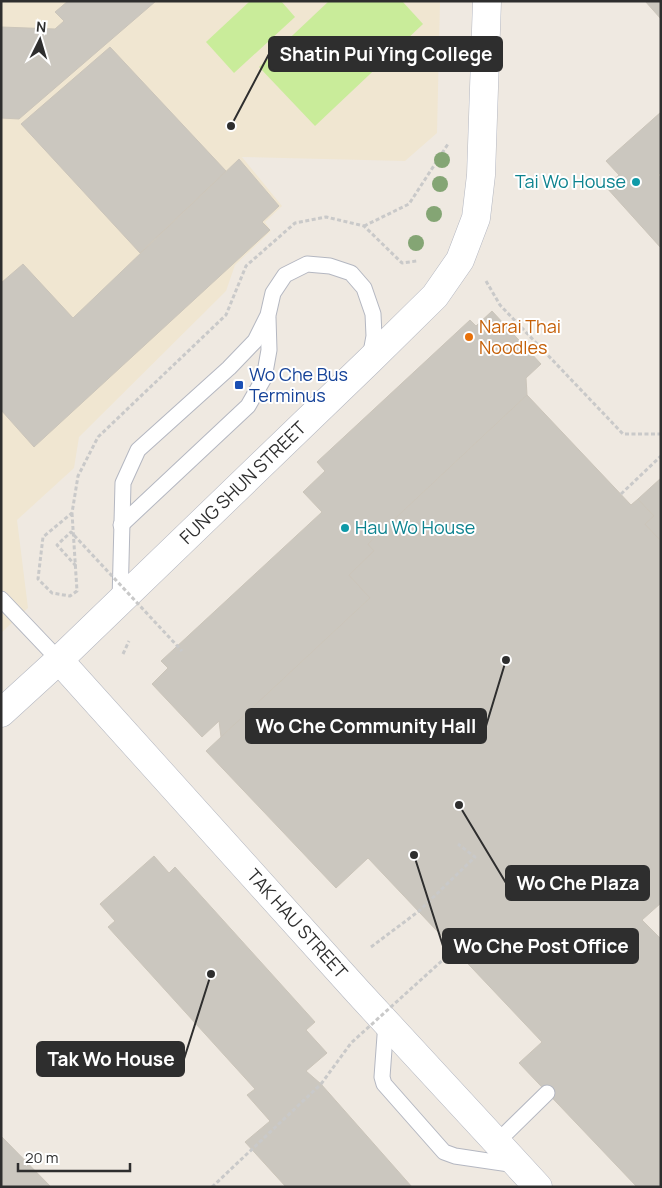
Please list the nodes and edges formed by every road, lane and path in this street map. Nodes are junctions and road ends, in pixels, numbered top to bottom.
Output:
1 (487, 1) edge
2 (450, 140) dead end
3 (364, 226) dead end
4 (486, 281) dead end
5 (268, 314) junction
6 (369, 361) junction
7 (661, 434) edge
8 (661, 456) edge
9 (621, 494) dead end
10 (72, 513) dead end
11 (121, 525) junction
12 (1, 599) edge
13 (120, 601) junction
14 (182, 651) dead end
15 (59, 660) junction
16 (1, 713) edge
17 (458, 844) dead end
18 (371, 947) dead end
19 (454, 949) dead end
20 (386, 1022) junction
21 (547, 1094) dead end
22 (497, 1142) junction
23 (519, 1165) junction
24 (212, 1187) edge
25 (538, 1187) edge

1 - 6 street, FUNG SHUN STREET
2 - 3 path
4 - 7 path
5 - 6 lane
5 - 11 lane
5 - 11 lane
6 - 13 street, FUNG SHUN STREET
8 - 9 path
10 - 14 path, bridge
11 - 13 lane
12 - 15 lane
13 - 15 street, FUNG SHUN STREET
15 - 16 street, FUNG SHUN STREET
15 - 20 street, TAK HAU STREET
17 - 18 path
19 - 24 path, bridge
20 - 22 street, TAK HAU STREET
20 - 23 lane
21 - 22 lane
22 - 23 street, TAK HAU STREET
23 - 25 street, TAK HAU STREET

